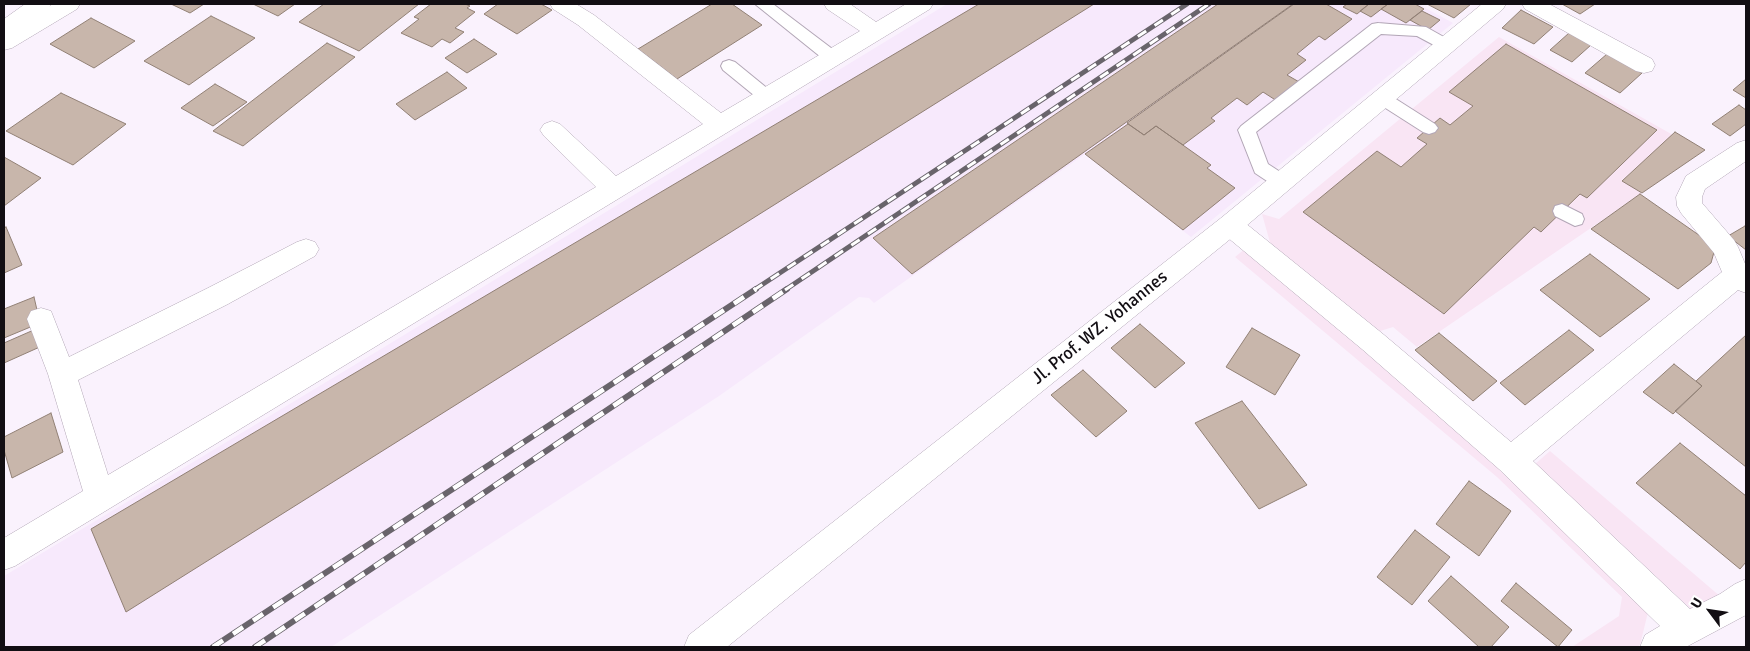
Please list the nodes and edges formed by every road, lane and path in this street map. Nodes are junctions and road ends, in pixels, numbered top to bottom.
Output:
1 (40, 4) edge
2 (69, 4) edge
3 (561, 4) edge
4 (763, 4) edge
5 (835, 4) edge
6 (922, 4) edge
7 (1495, 4) edge
8 (1533, 4) edge
9 (4, 29) edge
10 (876, 32) junction
11 (4, 43) edge
12 (1445, 45) junction
13 (833, 58) junction
14 (1644, 65) dead end
15 (729, 66) dead end
16 (767, 97) junction
17 (1382, 98) junction
18 (720, 125) junction
19 (1429, 128) dead end
20 (552, 130) dead end
21 (1746, 149) edge
22 (1282, 182) junction
23 (614, 189) junction
24 (1230, 225) junction
25 (306, 249) dead end
26 (1741, 278) edge
27 (41, 319) dead end
28 (62, 374) junction
29 (1511, 460) junction
30 (100, 497) junction
31 (4, 555) edge
32 (1746, 595) edge
33 (1686, 628) junction
34 (701, 647) edge
35 (1657, 647) edge

1 - 9 street
2 - 11 street
3 - 18 street
4 - 13 lane
5 - 10 street
6 - 10 street
7 - 12 street, Jl. Prof. WZ. Yohannes
8 - 14 street
10 - 13 street
12 - 17 street, Jl. Prof. WZ. Yohannes
12 - 22 lane
13 - 16 street
15 - 16 lane
16 - 18 street
17 - 19 lane
17 - 22 street, Jl. Prof. WZ. Yohannes
18 - 23 street
20 - 23 street
21 - 26 street
22 - 24 street, Jl. Prof. WZ. Yohannes
23 - 30 street
24 - 29 street
24 - 34 street, Jl. Prof. WZ. Yohannes
25 - 28 street
26 - 29 street
27 - 28 street
28 - 30 street
29 - 33 street
30 - 31 street
32 - 33 street
33 - 35 street

